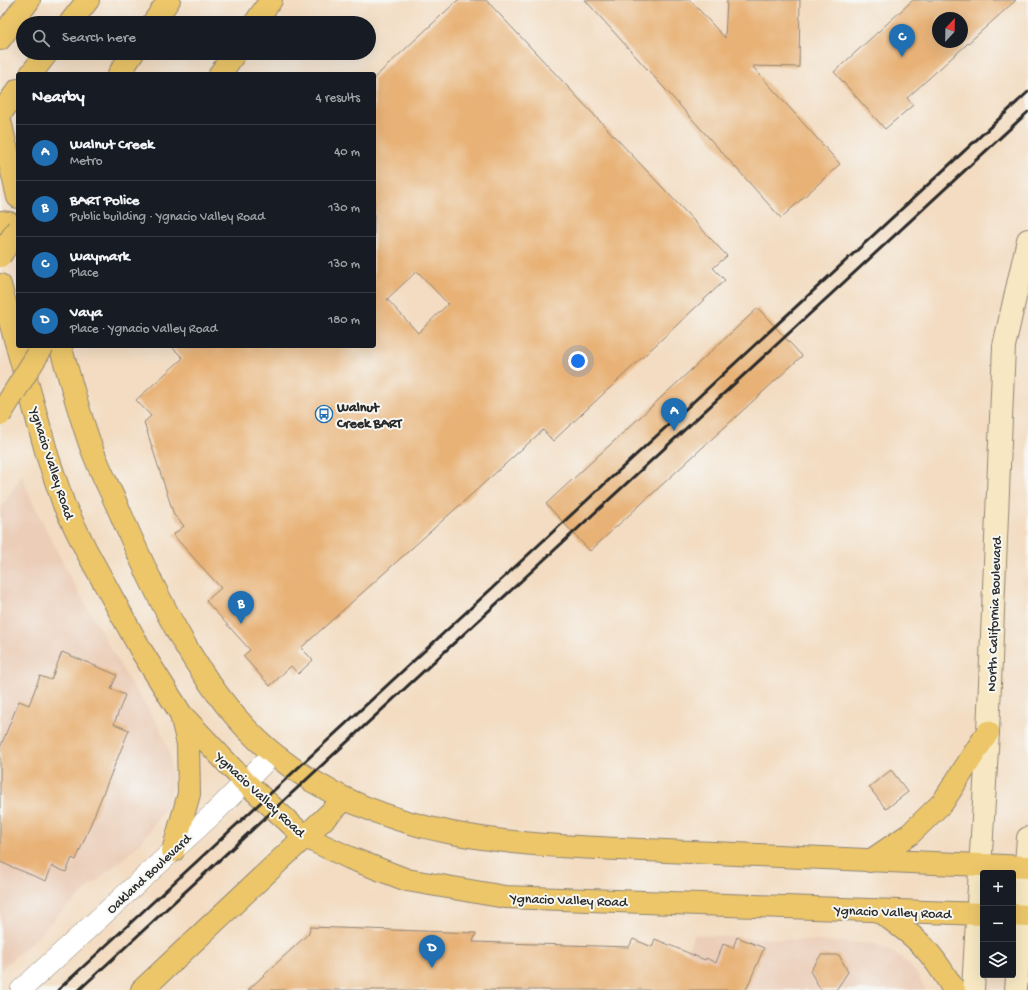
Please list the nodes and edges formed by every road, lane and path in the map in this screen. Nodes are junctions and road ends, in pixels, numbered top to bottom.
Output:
1 (29, 0) edge
2 (88, 0) edge
3 (169, 0) edge
4 (271, 0) edge
5 (17, 16) edge
6 (75, 16) edge
7 (158, 16) edge
8 (260, 16) edge
9 (16, 17) edge
10 (0, 39) edge
11 (41, 60) edge
12 (128, 60) edge
13 (230, 60) edge
14 (32, 72) edge
15 (120, 72) edge
16 (221, 72) edge
17 (16, 93) edge
18 (0, 114) edge
19 (0, 121) edge
20 (16, 189) edge
21 (0, 222) edge
22 (16, 231) edge
23 (16, 232) edge
24 (1028, 240) edge
25 (0, 256) edge
26 (0, 286) edge
27 (16, 343) edge
28 (17, 348) edge
29 (42, 348) edge
30 (61, 348) edge
31 (0, 415) edge
32 (181, 714) junction
33 (988, 732) junction
34 (273, 754) junction
35 (245, 782) junction
36 (344, 800) junction
37 (305, 837) junction
38 (1028, 838) edge
39 (173, 851) junction
40 (870, 861) junction
41 (979, 865) junction
42 (1027, 867) edge
43 (877, 910) junction
44 (980, 914) edge
45 (1021, 916) edge
46 (21, 990) edge
47 (142, 990) edge
48 (954, 990) edge
49 (973, 990) edge
50 (1016, 990) edge

1 - 5 highway
2 - 6 highway
3 - 7 highway
4 - 8 highway
9 - 10 highway
11 - 14 highway
12 - 15 highway
13 - 16 highway
17 - 18 highway
19 - 20 highway
21 - 23 highway
22 - 25 highway, bridge
24 - 33 main road, North California Boulevard
26 - 27 highway, Ygnacio Valley Road
28 - 32 highway, Ygnacio Valley Road
29 - 31 highway, bridge
30 - 34 highway
32 - 35 highway, Ygnacio Valley Road
32 - 39 highway
33 - 40 highway
33 - 41 main road, North California Boulevard
34 - 35 street, Oakland Boulevard
34 - 36 highway
35 - 37 highway, Ygnacio Valley Road
35 - 39 street, Oakland Boulevard
36 - 37 highway
36 - 40 highway
37 - 43 highway, Ygnacio Valley Road
37 - 47 highway
38 - 42 main road
39 - 46 street, Oakland Boulevard
40 - 41 highway
41 - 42 highway
41 - 44 main road, North California Boulevard
42 - 45 main road
43 - 44 highway, Ygnacio Valley Road
43 - 48 highway
44 - 49 main road, North California Boulevard
45 - 50 main road

